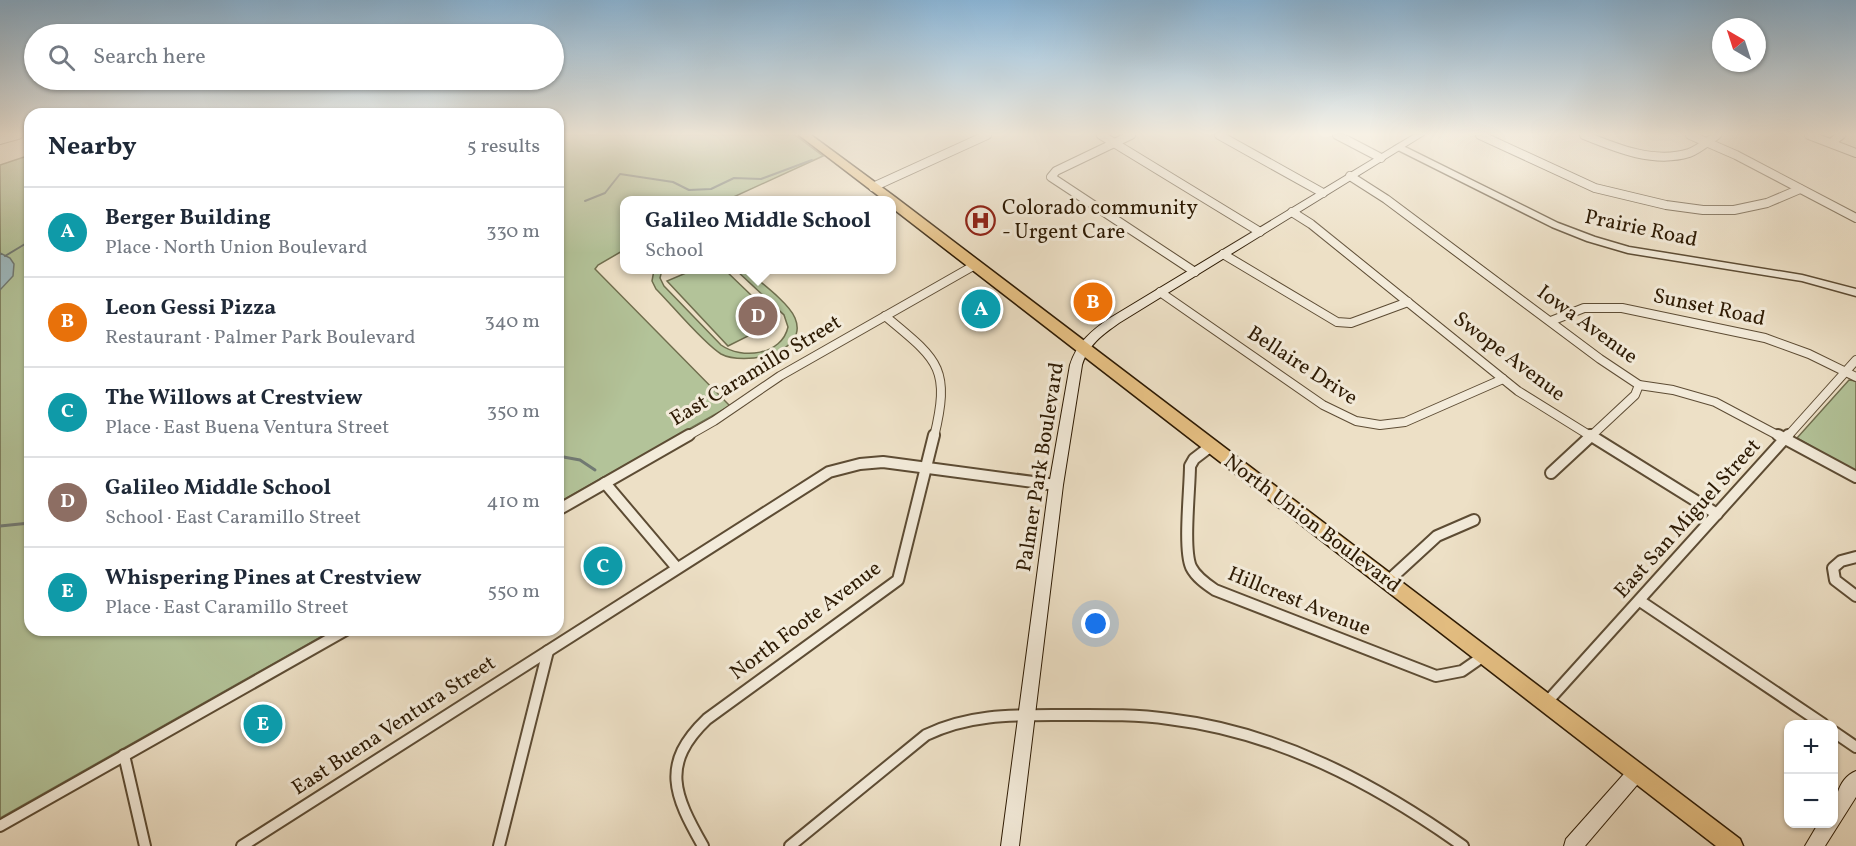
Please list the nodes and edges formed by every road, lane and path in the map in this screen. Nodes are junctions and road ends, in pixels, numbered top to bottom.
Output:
1 (857, 174) edge
2 (900, 174) edge
3 (1053, 174) edge
4 (1167, 174) edge
5 (1290, 174) edge
6 (1353, 174) edge
7 (1454, 174) edge
8 (1566, 174) edge
9 (1771, 174) edge
10 (1350, 176) junction
11 (873, 187) junction
12 (1800, 189) junction
13 (1323, 193) junction
14 (885, 196) edge
15 (896, 205) edge
16 (1292, 212) junction
17 (1856, 218) edge
18 (1260, 232) junction
19 (1223, 254) junction
20 (975, 265) junction
21 (1195, 272) junction
22 (1160, 292) junction
23 (1856, 293) edge
24 (1408, 302) junction
25 (885, 316) junction
26 (1551, 321) junction
27 (1083, 348) junction
28 (1856, 360) edge
29 (1845, 372) junction
30 (1856, 377) edge
31 (1503, 379) junction
32 (1639, 385) junction
33 (1590, 437) junction
34 (1785, 438) junction
35 (1211, 446) junction
36 (927, 466) junction
37 (1551, 473) dead end
38 (1856, 477) edge
39 (605, 483) junction
40 (1056, 485) junction
41 (564, 507) edge
42 (1717, 514) junction
43 (1474, 520) dead end
44 (1856, 557) edge
45 (677, 568) junction
46 (1388, 581) junction
47 (1856, 596) edge
48 (1640, 601) junction
49 (335, 636) edge
50 (548, 651) junction
51 (1485, 655) junction
52 (1547, 702) junction
53 (1026, 715) junction
54 (1817, 720) edge
55 (1838, 735) edge
56 (1856, 747) edge
57 (124, 755) junction
58 (1637, 772) junction
59 (1856, 780) edge
60 (1838, 808) edge
61 (0, 826) edge
62 (1825, 828) edge
63 (144, 846) edge
64 (242, 846) edge
65 (499, 846) edge
66 (703, 846) edge
67 (790, 846) edge
68 (1010, 846) edge
69 (1463, 846) edge
70 (1573, 846) edge
71 (1733, 846) edge
72 (1814, 846) edge

1 - 11 main road, North Union Boulevard
2 - 11 street
3 - 21 street
4 - 18 street
5 - 13 street
6 - 10 main road, Palmer Park Boulevard
7 - 23 street, Prairie Road
8 - 12 street
9 - 12 street
10 - 13 main road, Palmer Park Boulevard
10 - 26 street, Iowa Avenue
11 - 14 main road, North Union Boulevard
12 - 17 street
13 - 16 main road, Palmer Park Boulevard
15 - 20 main road, North Union Boulevard
16 - 18 main road, Palmer Park Boulevard
16 - 24 street, Swope Avenue
18 - 19 main road, Palmer Park Boulevard
19 - 21 main road, Palmer Park Boulevard
19 - 24 street
20 - 25 street, East Caramillo Street
20 - 27 main road, North Union Boulevard
21 - 22 main road, Palmer Park Boulevard
22 - 27 main road, Palmer Park Boulevard
22 - 31 street, Bellaire Drive
24 - 31 street, Swope Avenue
25 - 36 street, North Foote Avenue
25 - 39 street, East Caramillo Street
26 - 29 street, Sunset Road
26 - 32 street, Iowa Avenue
27 - 35 main road, North Union Boulevard
27 - 40 main road, Palmer Park Boulevard
28 - 29 street, East San Miguel Street
29 - 30 street, Sunset Road
29 - 34 street, East San Miguel Street
31 - 33 street, Swope Avenue
32 - 33 street
32 - 34 street, Iowa Avenue
33 - 37 street
33 - 42 street, Swope Avenue
34 - 38 street, Iowa Avenue
34 - 42 street, East San Miguel Street
35 - 46 main road, North Union Boulevard
35 - 51 street, Hillcrest Avenue
36 - 40 street, East Buena Ventura Street
36 - 45 street, East Buena Ventura Street
36 - 66 street, North Foote Avenue
39 - 41 street, East Caramillo Street
39 - 45 street
40 - 53 main road, Palmer Park Boulevard
42 - 48 street, East San Miguel Street
43 - 46 street
44 - 47 street
45 - 50 street, East Buena Ventura Street
46 - 51 main road, North Union Boulevard
48 - 52 street, East San Miguel Street
48 - 54 street
49 - 57 street
50 - 64 street, East Buena Ventura Street
50 - 65 street
51 - 52 main road, North Union Boulevard
52 - 58 main road, North Union Boulevard
53 - 67 street
53 - 68 main road, Palmer Park Boulevard
53 - 69 street
55 - 56 street
57 - 61 street
57 - 63 street
58 - 70 main road
58 - 71 main road, North Union Boulevard
59 - 60 main road
62 - 72 main road

